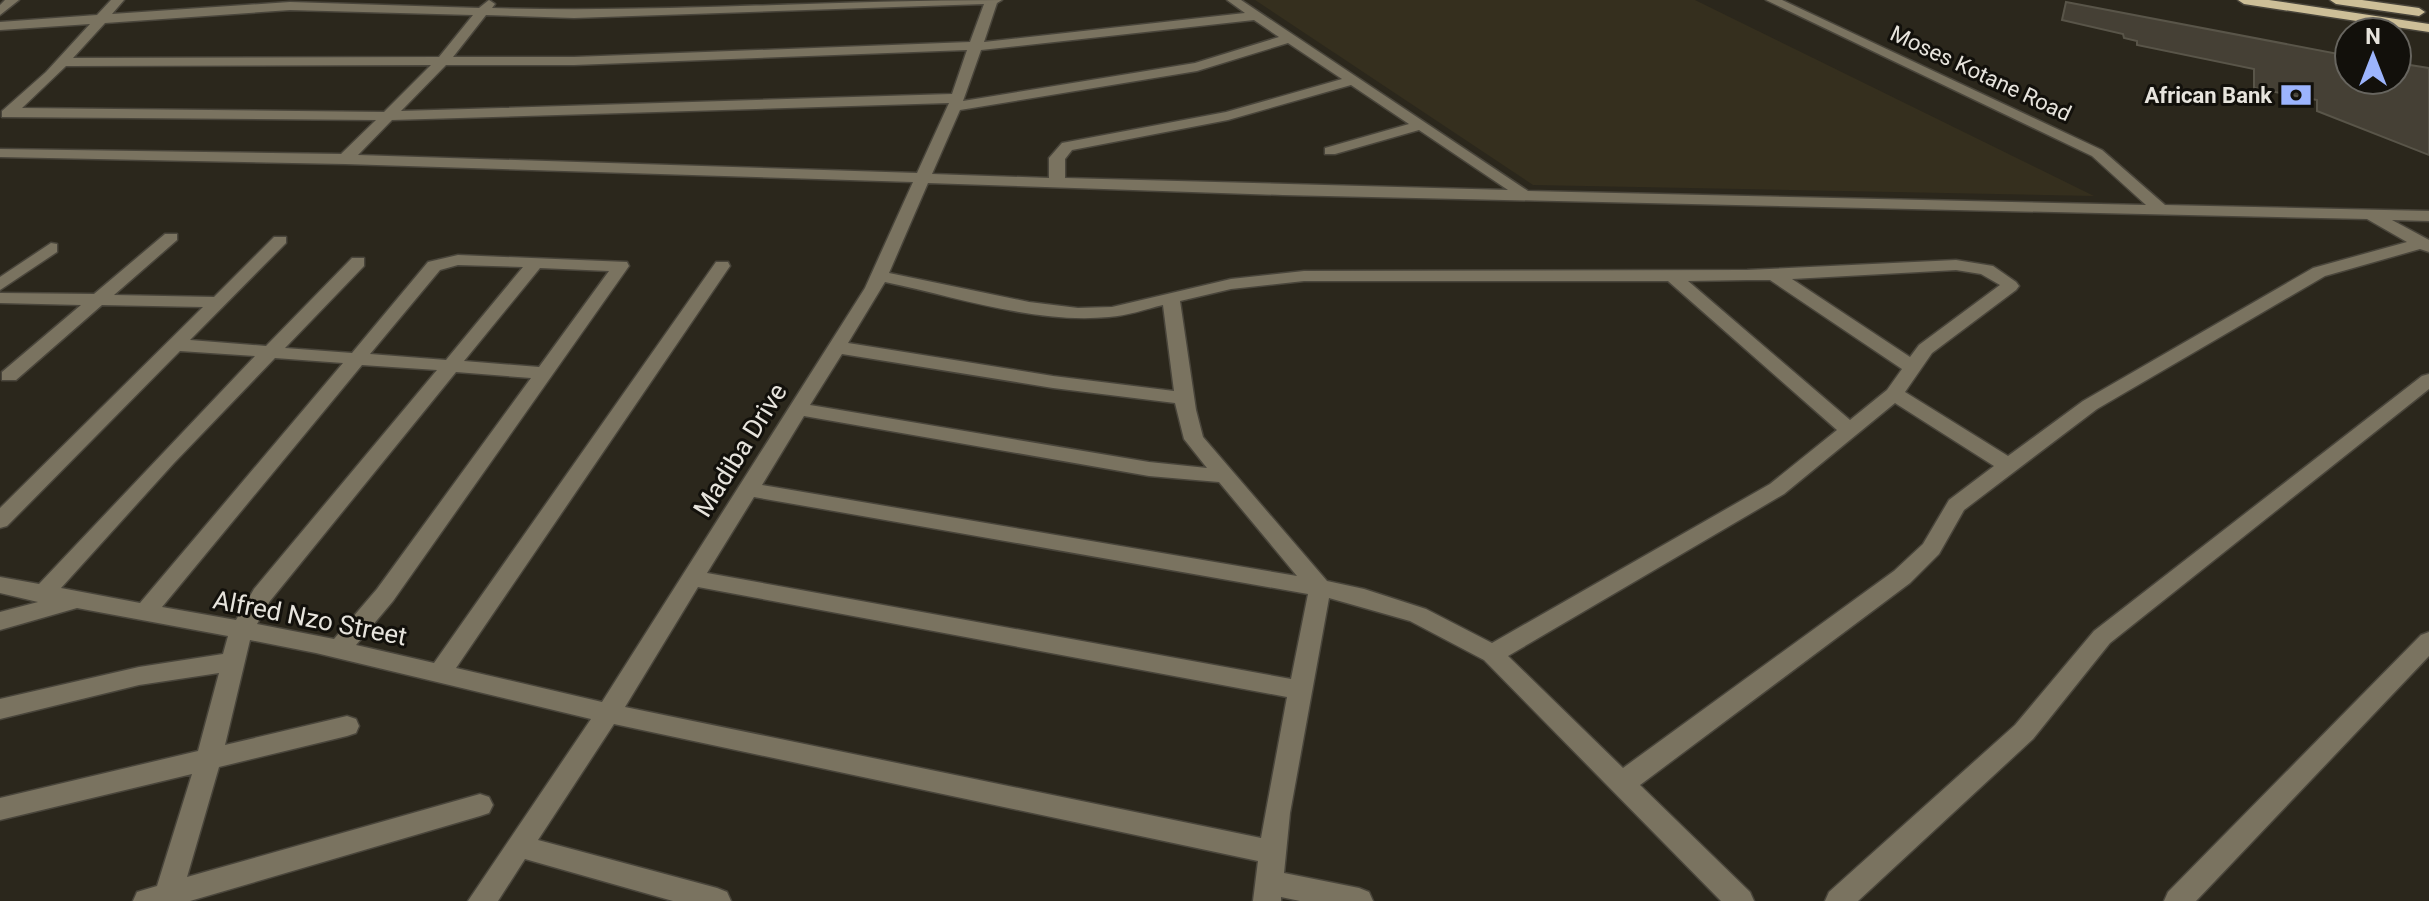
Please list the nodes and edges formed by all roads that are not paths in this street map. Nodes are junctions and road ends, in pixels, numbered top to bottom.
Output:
1 (13, 0) edge
2 (118, 0) edge
3 (993, 0) edge
4 (1233, 0) edge
5 (1772, 0) edge
6 (2244, 0) edge
7 (2336, 0) edge
8 (488, 6) edge
9 (0, 11) edge
10 (2429, 14) edge
11 (1255, 16) junction
12 (101, 17) junction
13 (0, 26) edge
14 (2429, 28) edge
15 (1289, 38) junction
16 (977, 46) junction
17 (62, 62) junction
18 (441, 63) junction
19 (1354, 80) junction
20 (956, 102) junction
21 (5, 116) edge
22 (388, 116) junction
23 (1422, 125) junction
24 (1330, 151) dead end
25 (0, 153) edge
26 (345, 159) junction
27 (921, 180) junction
28 (1057, 184) junction
29 (1525, 194) junction
30 (2158, 207) junction
31 (2368, 213) junction
32 (2429, 216) edge
33 (171, 237) dead end
34 (280, 240) dead end
35 (2425, 245) edge
36 (51, 248) dead end
37 (358, 262) dead end
38 (536, 262) junction
39 (722, 266) dead end
40 (880, 276) junction
41 (1672, 276) junction
42 (1776, 276) junction
43 (0, 285) edge
44 (0, 298) edge
45 (1171, 299) junction
46 (92, 301) junction
47 (220, 302) junction
48 (178, 345) junction
49 (835, 347) junction
50 (269, 352) junction
51 (354, 360) junction
52 (451, 367) junction
53 (1912, 367) junction
54 (545, 373) junction
55 (9, 376) dead end
56 (2429, 380) edge
57 (1894, 394) junction
58 (1185, 398) junction
59 (796, 409) junction
60 (1849, 430) junction
61 (2009, 466) junction
62 (1224, 476) junction
63 (747, 489) junction
64 (0, 521) edge
65 (691, 578) junction
66 (0, 585) edge
67 (1320, 588) junction
68 (42, 595) junction
69 (73, 601) junction
70 (143, 614) junction
71 (0, 621) edge
72 (241, 631) junction
73 (2429, 641) edge
74 (339, 649) junction
75 (1492, 654) junction
76 (233, 662) junction
77 (440, 673) junction
78 (1301, 690) junction
79 (0, 709) edge
80 (608, 713) junction
81 (347, 726) dead end
82 (209, 759) junction
83 (1620, 785) junction
84 (480, 805) dead end
85 (0, 809) edge
86 (519, 846) junction
87 (1272, 852) junction
88 (1268, 891) edge
89 (160, 899) edge
90 (482, 901) edge
91 (717, 901) edge
92 (1359, 901) edge
93 (1740, 901) edge
94 (1839, 901) edge
95 (2178, 901) edge

1 - 9 street
2 - 12 street
3 - 8 street
3 - 16 street, Madiba Drive
4 - 11 street
5 - 30 street, Moses Kotane Road
6 - 14 main road
7 - 10 main road
8 - 12 street
8 - 18 street
11 - 15 street
11 - 16 street
12 - 13 street
12 - 17 street
15 - 19 street
15 - 20 street
16 - 18 street
16 - 20 street, Madiba Drive
17 - 18 street
17 - 21 street
18 - 22 street
19 - 23 street
19 - 28 street
20 - 22 street
20 - 27 street, Madiba Drive
21 - 22 street
22 - 26 street
23 - 24 street
23 - 29 street
25 - 26 street
26 - 27 street
27 - 28 street
27 - 40 street, Madiba Drive
28 - 29 street
29 - 30 street
30 - 31 street
31 - 32 street
31 - 35 street
33 - 46 street
34 - 47 street
35 - 61 street
36 - 43 street
37 - 50 street
38 - 51 street
38 - 52 street
38 - 54 street
39 - 77 street
40 - 45 street
40 - 49 street, Madiba Drive
41 - 42 street
41 - 45 street
41 - 60 street
42 - 53 street
42 - 53 street
44 - 46 street
45 - 58 street
46 - 47 street
46 - 55 street
47 - 48 street
48 - 50 street
48 - 64 street
49 - 58 street
49 - 59 street, Madiba Drive
50 - 51 street
50 - 68 street
51 - 52 street
51 - 70 street
52 - 54 street
52 - 72 street
53 - 57 street
54 - 74 street
56 - 94 street
57 - 60 street
57 - 61 street
58 - 62 street
59 - 62 street
59 - 63 street, Madiba Drive
60 - 75 street
61 - 83 street
62 - 67 street
63 - 65 street, Madiba Drive
63 - 67 street
65 - 78 street
65 - 80 street, Madiba Drive
66 - 68 street, Alfred Nzo Street
67 - 75 street
67 - 78 street
68 - 69 street, Alfred Nzo Street
69 - 70 street, Alfred Nzo Street
69 - 71 street
70 - 72 street, Alfred Nzo Street
72 - 74 street, Alfred Nzo Street
72 - 76 street
73 - 95 street
74 - 77 street, Alfred Nzo Street
75 - 83 street
76 - 79 street
76 - 82 street
77 - 80 street, Alfred Nzo Street
78 - 87 street
80 - 86 street, Madiba Drive
80 - 87 street, Alfred Nzo Street
81 - 82 street
82 - 85 street
82 - 89 street
83 - 93 street
84 - 89 street
86 - 90 street, Madiba Drive
86 - 91 street
87 - 88 street
88 - 92 street

